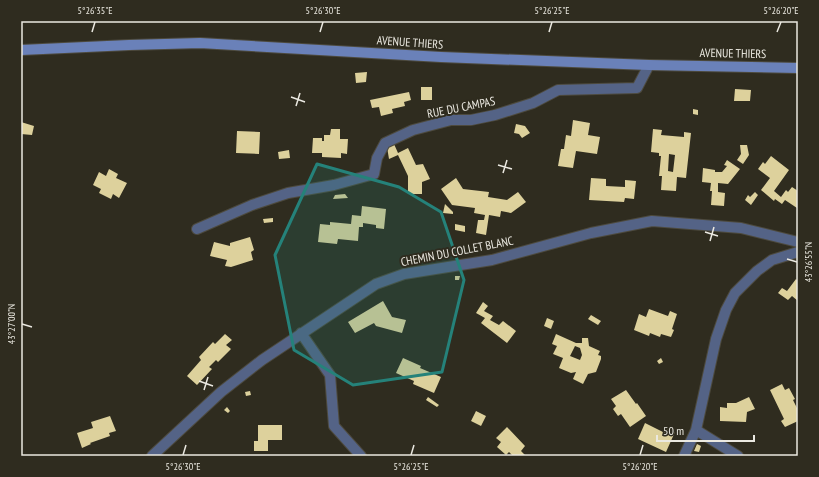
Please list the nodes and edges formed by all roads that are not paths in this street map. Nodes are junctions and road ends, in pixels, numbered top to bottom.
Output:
1 (21, 50) edge
2 (649, 65) junction
3 (798, 68) edge
4 (197, 229) dead end
5 (798, 242) edge
6 (798, 252) edge
7 (301, 333) junction
8 (696, 430) junction
9 (152, 456) edge
10 (361, 456) edge
11 (684, 456) edge
12 (738, 456) edge

1 - 2 main road, AVENUE THIERS
2 - 3 main road, AVENUE THIERS
2 - 4 street, RUE DU CAMPAS
5 - 7 street, CHEMIN DU COLLET BLANC
6 - 8 street
7 - 9 street, CHEMIN DU COLLET BLANC
7 - 10 street
8 - 11 street
8 - 12 street

